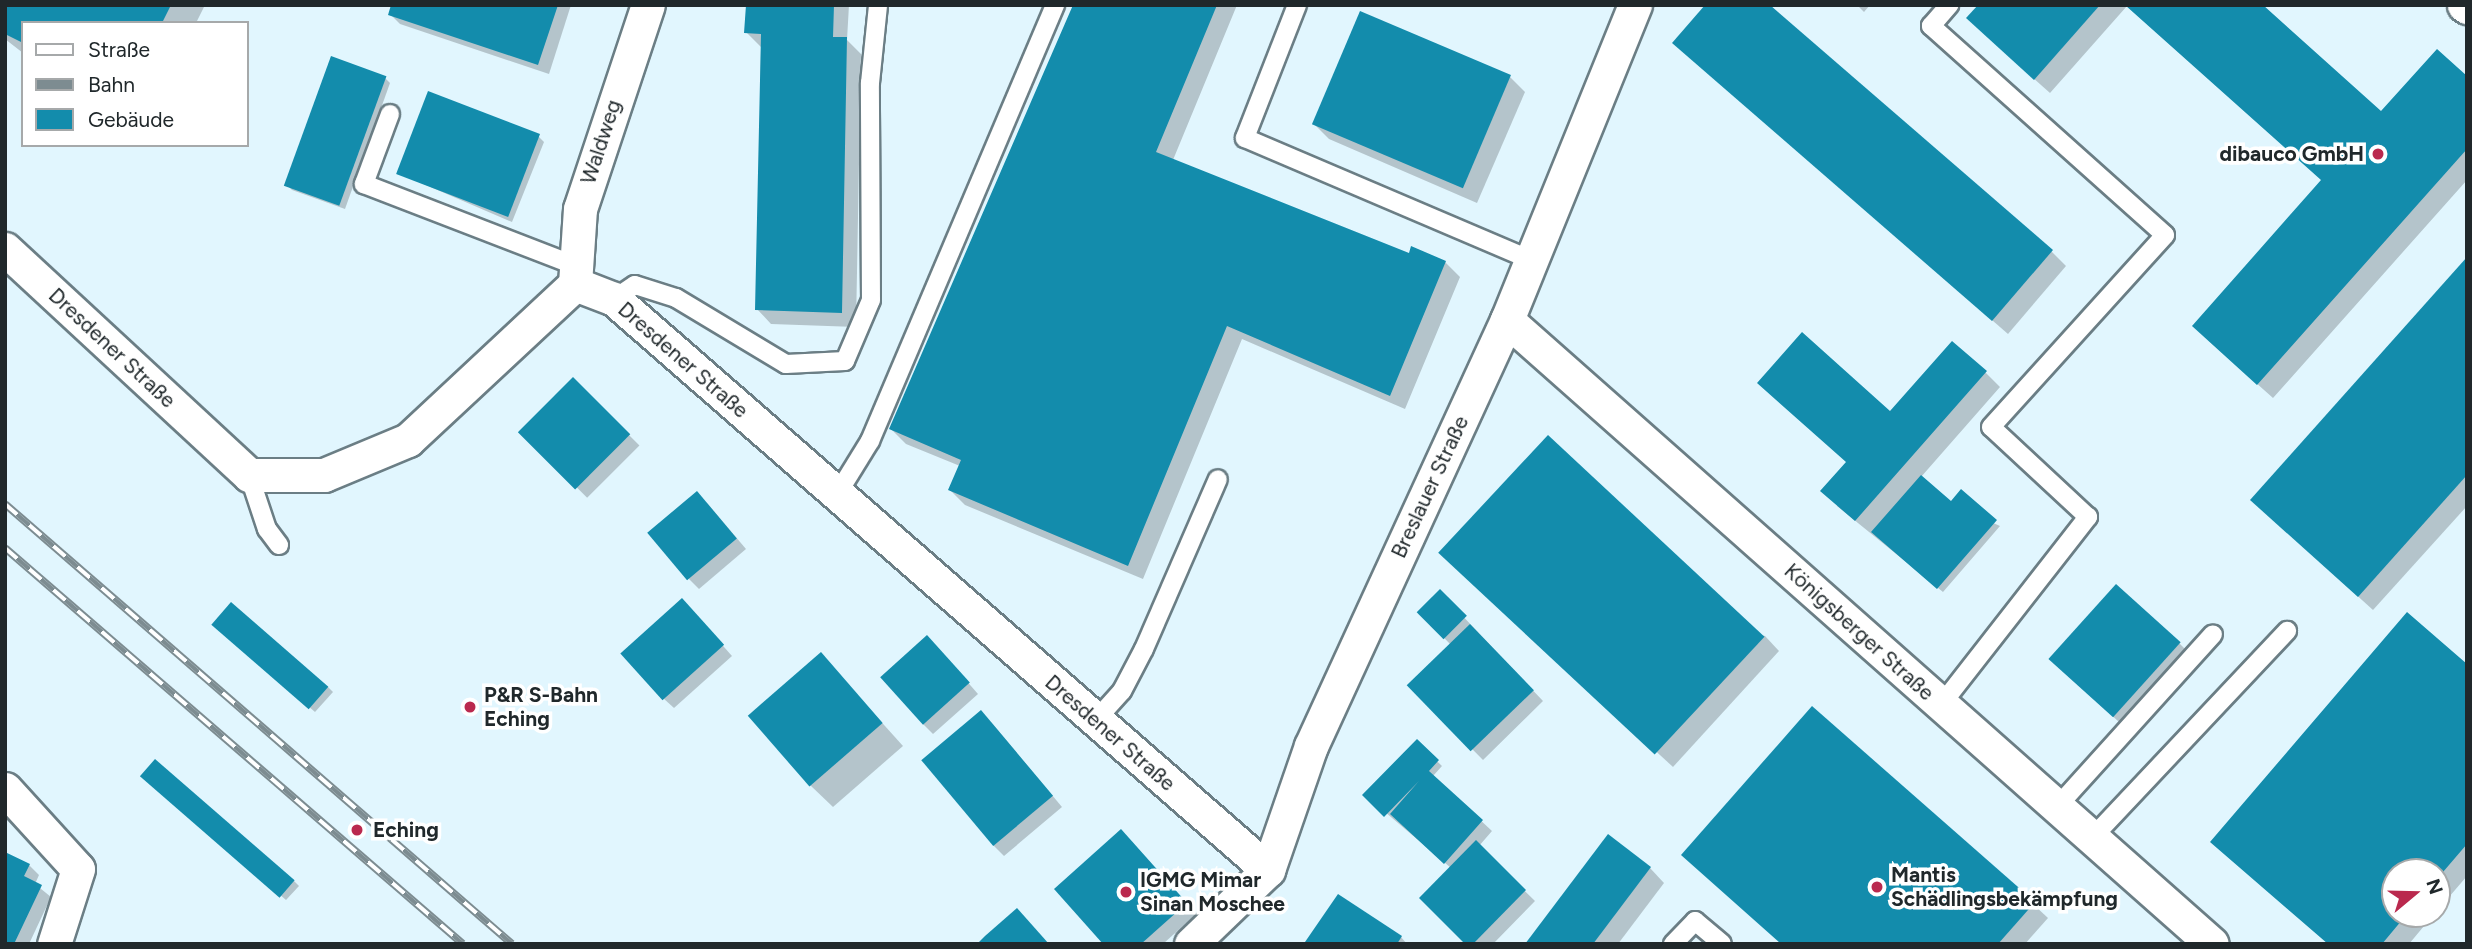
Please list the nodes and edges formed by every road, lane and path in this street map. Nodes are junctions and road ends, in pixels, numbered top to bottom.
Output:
1 (648, 5) edge
2 (878, 5) edge
3 (1055, 5) edge
4 (1297, 5) edge
5 (1635, 5) edge
6 (1949, 5) edge
7 (390, 114) dead end
8 (5, 248) edge
9 (1531, 260) junction
10 (575, 275) junction
11 (614, 299) junction
12 (1507, 320) junction
13 (249, 475) junction
14 (1219, 479) dead end
15 (836, 496) junction
16 (279, 545) dead end
17 (2287, 631) dead end
18 (2213, 634) dead end
19 (1941, 705) junction
20 (1095, 721) junction
21 (5, 789) edge
22 (2056, 807) junction
23 (2091, 839) junction
24 (1268, 870) junction
25 (54, 944) edge
26 (1191, 944) edge
27 (1674, 944) edge
28 (1722, 944) edge
29 (2211, 944) edge

1 - 10 street, Waldweg
2 - 11 lane
3 - 15 lane
4 - 9 lane
5 - 9 street, Breslauer Straße
6 - 19 lane
7 - 10 lane
8 - 13 street, Dresdener Straße
9 - 12 street, Breslauer Straße
10 - 11 street, Dresdener Straße
10 - 13 street
11 - 15 street, Dresdener Straße
12 - 19 street, Königsberger Straße
12 - 24 street, Breslauer Straße
13 - 16 lane
14 - 20 lane
15 - 20 street, Dresdener Straße
17 - 23 lane
18 - 22 lane
19 - 22 street, Königsberger Straße
20 - 24 street, Dresdener Straße
21 - 25 street
22 - 23 street, Königsberger Straße
23 - 29 street, Königsberger Straße
24 - 26 street, Breslauer Straße
27 - 28 lane

